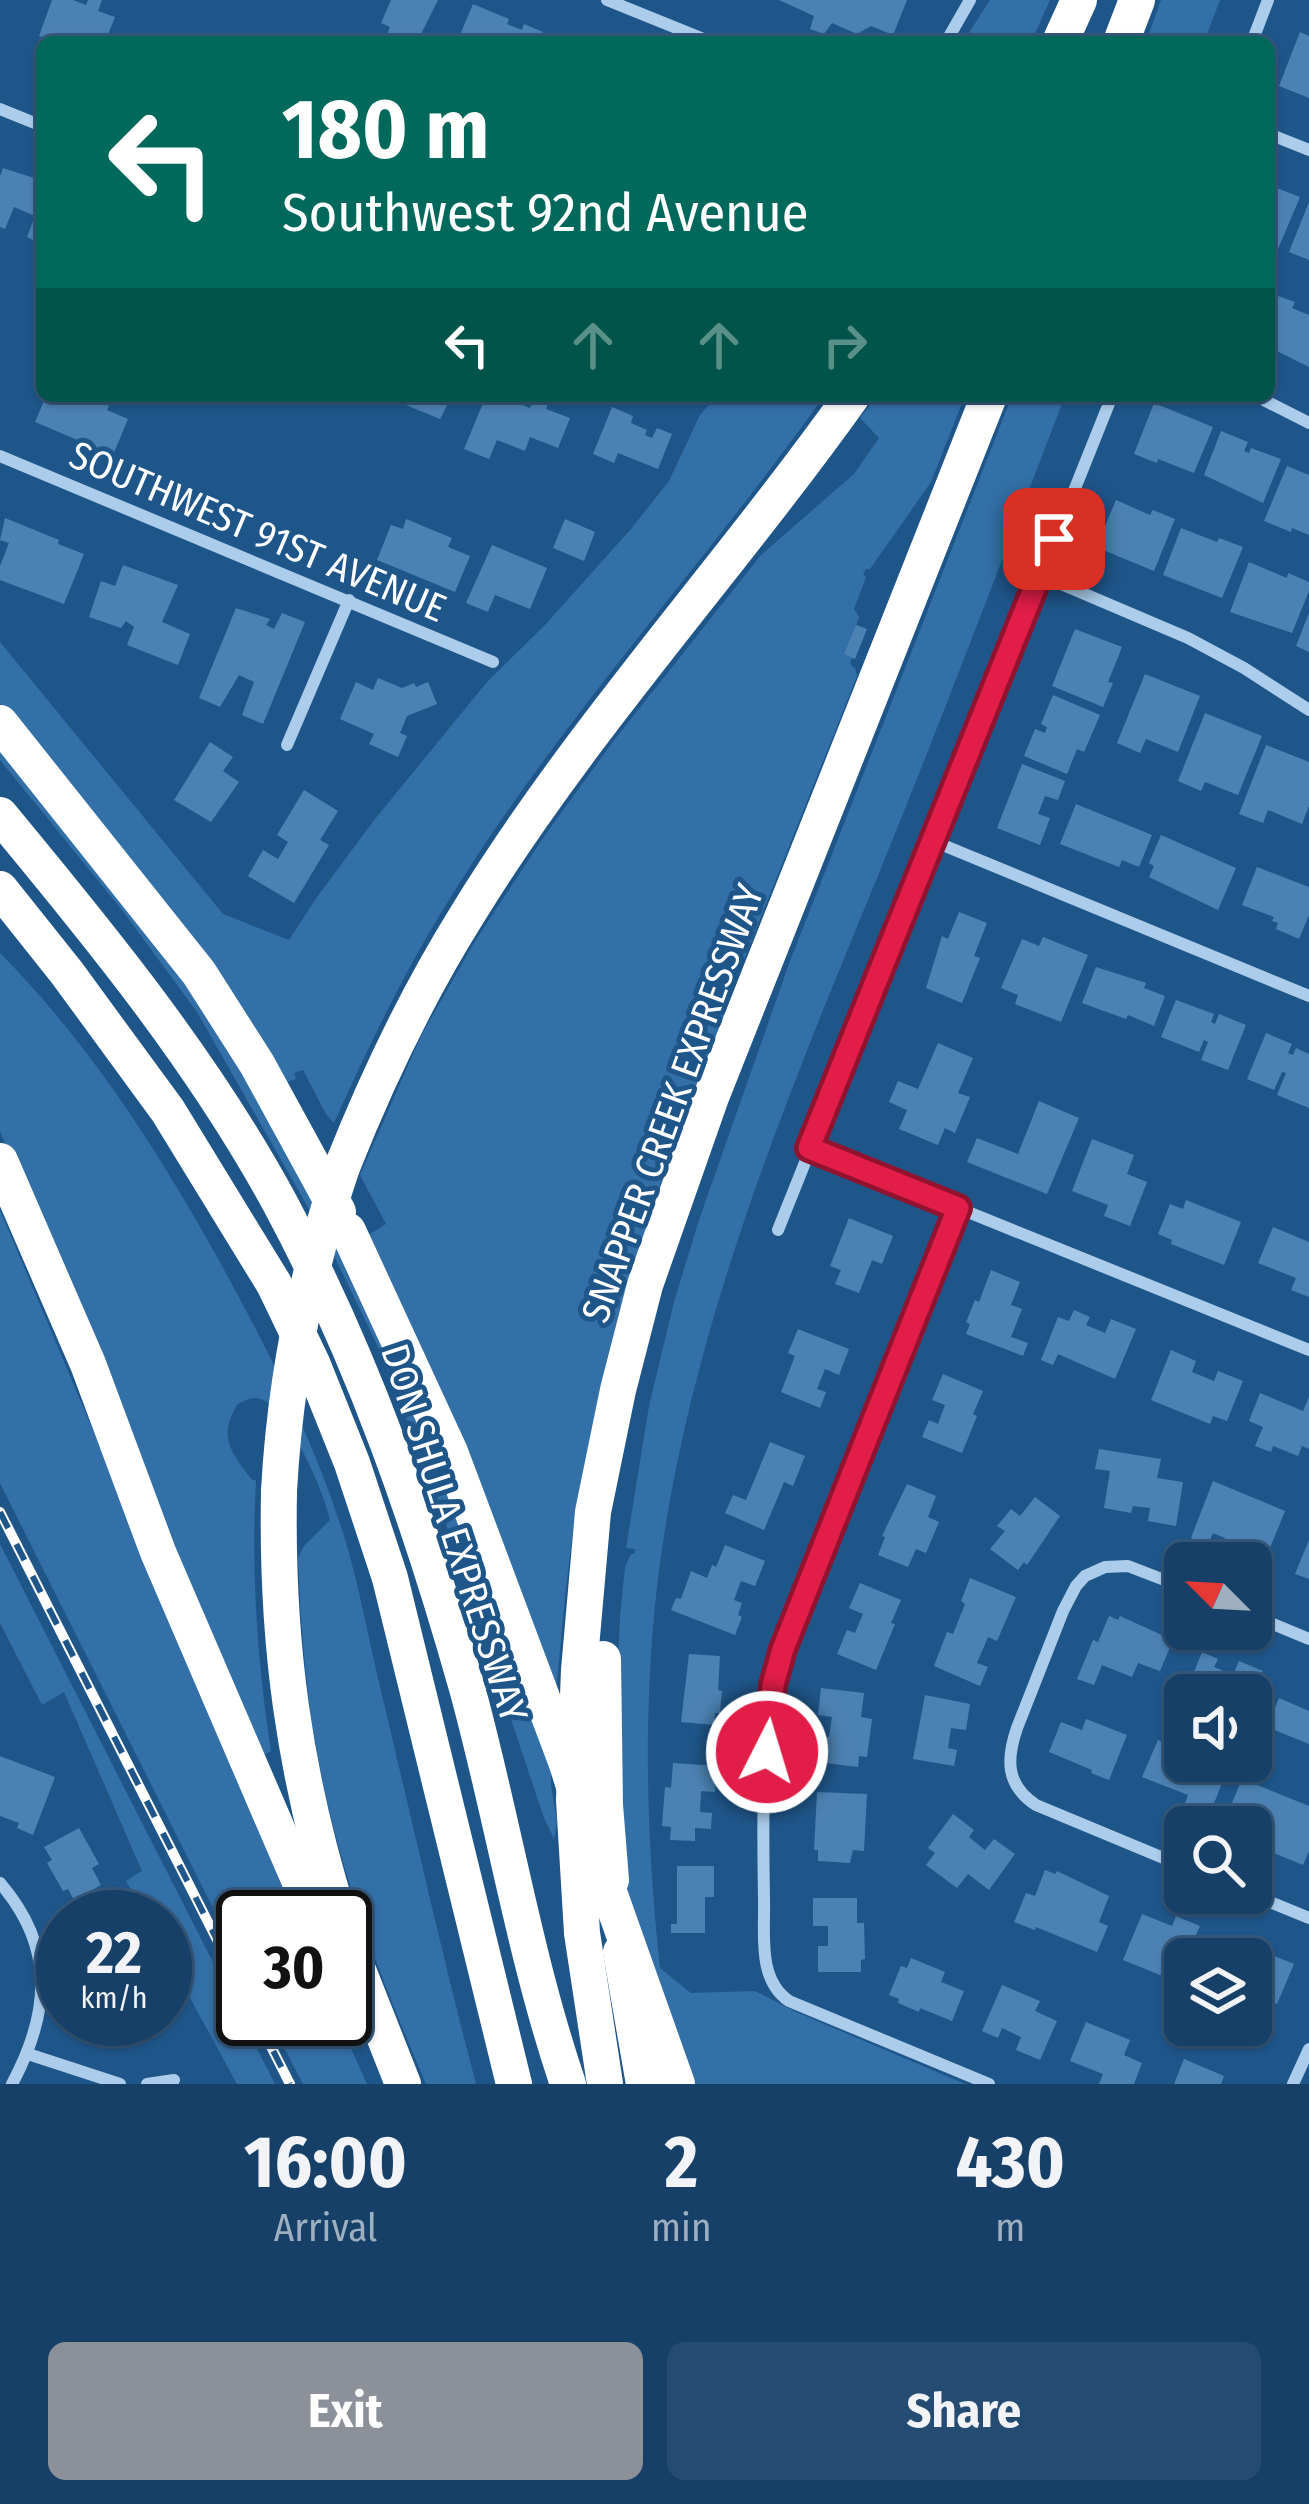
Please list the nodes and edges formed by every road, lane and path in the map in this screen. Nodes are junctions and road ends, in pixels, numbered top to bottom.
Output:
1 (608, 0) edge
2 (970, 0) edge
3 (1079, 0) edge
4 (1137, 0) edge
5 (1268, 0) edge
6 (696, 36) edge
7 (949, 36) edge
8 (1063, 36) edge
9 (1123, 36) edge
10 (1254, 36) edge
11 (0, 109) edge
12 (36, 124) edge
13 (1275, 136) edge
14 (1309, 150) edge
15 (847, 402) edge
16 (986, 402) edge
17 (1110, 402) edge
18 (1267, 402) edge
19 (1309, 424) edge
20 (0, 456) edge
21 (1040, 575) junction
22 (349, 600) junction
23 (493, 662) dead end
24 (1309, 710) edge
25 (0, 723) edge
26 (287, 745) dead end
27 (0, 815) edge
28 (933, 841) junction
29 (0, 889) edge
30 (1309, 996) edge
31 (809, 1148) junction
32 (0, 1161) edge
33 (958, 1208) junction
34 (778, 1230) dead end
35 (1309, 1350) edge
36 (593, 1512) junction
37 (1164, 1580) edge
38 (1272, 1624) edge
39 (1309, 1639) edge
40 (1164, 1858) edge
41 (0, 1883) edge
42 (303, 1890) edge
43 (331, 1890) edge
44 (1272, 1903) edge
45 (1309, 1918) edge
46 (372, 2009) edge
47 (1309, 2049) edge
48 (28, 2054) junction
49 (173, 2080) dead end
50 (12, 2084) edge
51 (120, 2084) edge
52 (147, 2084) edge
53 (404, 2084) edge
54 (514, 2084) edge
55 (568, 2084) edge
56 (605, 2084) edge
57 (644, 2084) edge
58 (677, 2084) edge
59 (989, 2084) edge
60 (1293, 2084) edge

1 - 6 street
2 - 7 street
3 - 8 highway
4 - 9 highway
5 - 10 street
11 - 12 street
13 - 14 street
15 - 43 highway, bridge
16 - 36 highway, SNAPPER CREEK EXPRESSWAY
17 - 21 street
18 - 19 street
20 - 22 street, SOUTHWEST 91ST AVENUE
21 - 24 street
21 - 28 street
22 - 23 street, SOUTHWEST 91ST AVENUE
22 - 26 street
25 - 58 highway, bridge
27 - 55 highway, DON SHULA EXPRESSWAY
28 - 30 street
28 - 31 street
29 - 54 highway, DON SHULA EXPRESSWAY
31 - 33 street
31 - 34 street
32 - 42 highway
33 - 35 street
33 - 59 street
36 - 56 highway, SNAPPER CREEK EXPRESSWAY
36 - 57 highway
37 - 40 street
38 - 39 street
41 - 48 street
44 - 45 street
46 - 53 highway
47 - 60 street
48 - 50 street
48 - 51 street
49 - 52 street

